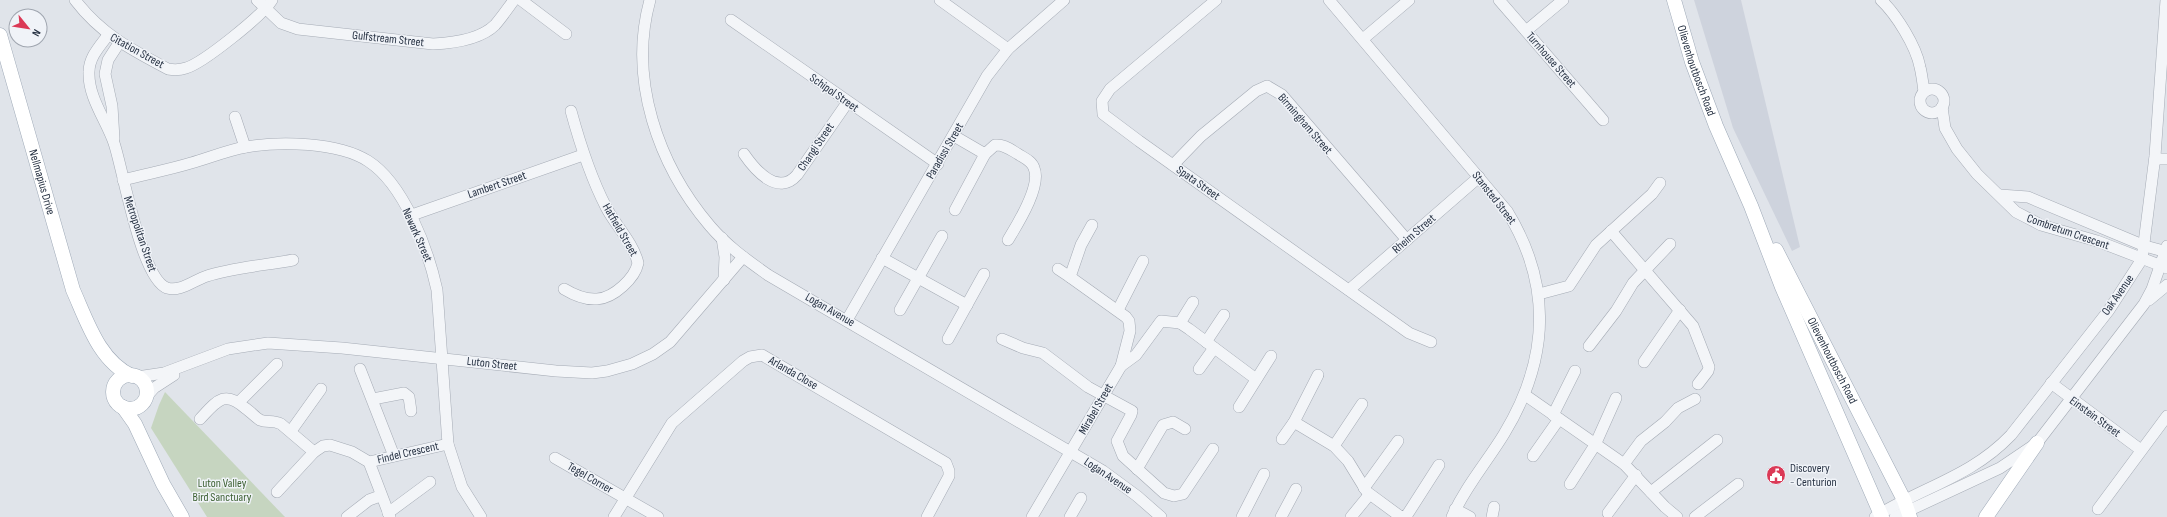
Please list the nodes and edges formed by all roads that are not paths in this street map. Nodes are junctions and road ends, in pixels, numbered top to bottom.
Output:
1 (75, 0) edge
2 (257, 0) edge
3 (514, 0) edge
4 (521, 0) edge
5 (650, 0) edge
6 (940, 0) edge
7 (1064, 0) edge
8 (1216, 0) edge
9 (1329, 0) edge
10 (1409, 0) edge
11 (1499, 0) edge
12 (1563, 0) edge
13 (1674, 0) edge
14 (1881, 0) edge
15 (2166, 0) edge
16 (269, 4) edge
17 (1890, 4) edge
18 (731, 20) dead end
19 (1526, 31) junction
20 (566, 34) dead end
21 (0, 35) edge
22 (108, 35) junction
23 (1362, 39) junction
24 (119, 43) junction
25 (1008, 49) junction
26 (1921, 68) junction
27 (1934, 89) junction
28 (1924, 92) junction
29 (847, 103) junction
30 (1942, 107) junction
31 (571, 111) dead end
32 (1928, 112) junction
33 (235, 117) dead end
34 (1604, 120) dead end
35 (1945, 128) junction
36 (954, 136) junction
37 (114, 142) junction
38 (245, 147) junction
39 (744, 154) dead end
40 (985, 154) junction
41 (583, 155) junction
42 (2155, 159) junction
43 (2167, 159) edge
44 (938, 164) junction
45 (1172, 165) junction
46 (1479, 178) junction
47 (123, 180) junction
48 (1660, 183) dead end
49 (2000, 195) junction
50 (1751, 206) junction
51 (955, 210) dead end
52 (412, 215) junction
53 (1092, 225) dead end
54 (1611, 231) junction
55 (942, 236) dead end
56 (722, 238) junction
57 (1008, 240) dead end
58 (1407, 240) junction
59 (1670, 244) dead end
60 (2145, 246) junction
61 (2167, 250) edge
62 (743, 257) junction
63 (882, 258) junction
64 (2142, 259) junction
65 (293, 260) dead end
66 (1143, 260) dead end
67 (2164, 267) edge
68 (1058, 269) dead end
69 (1646, 270) junction
70 (984, 274) dead end
71 (1070, 277) junction
72 (918, 278) junction
73 (724, 280) junction
74 (2167, 285) edge
75 (564, 289) dead end
76 (1349, 290) junction
77 (1539, 294) junction
78 (1192, 302) dead end
79 (2144, 304) junction
80 (967, 306) junction
81 (900, 310) dead end
82 (1118, 310) junction
83 (1680, 310) junction
84 (1224, 315) dead end
85 (847, 320) junction
86 (1180, 324) junction
87 (89, 326) junction
88 (948, 339) dead end
89 (1002, 339) dead end
90 (1431, 342) dead end
91 (1210, 345) junction
92 (1590, 346) dead end
93 (1271, 356) dead end
94 (442, 358) junction
95 (199, 360) junction
96 (1644, 362) dead end
97 (277, 364) dead end
98 (1121, 366) junction
99 (360, 369) dead end
100 (1199, 369) dead end
101 (1575, 371) dead end
102 (1318, 375) dead end
103 (135, 376) junction
104 (1256, 379) junction
105 (2051, 383) junction
106 (1698, 384) dead end
107 (114, 388) junction
108 (321, 389) dead end
109 (1103, 395) junction
110 (1525, 395) junction
111 (373, 398) junction
112 (1616, 398) dead end
113 (1695, 399) dead end
114 (2071, 399) junction
115 (145, 400) junction
116 (239, 402) junction
117 (1362, 404) dead end
118 (122, 407) junction
119 (1239, 407) dead end
120 (411, 411) dead end
121 (2167, 416) edge
122 (1556, 417) junction
123 (200, 419) dead end
124 (1294, 422) junction
125 (1185, 429) dead end
126 (290, 431) junction
127 (1282, 439) dead end
128 (1717, 440) dead end
129 (1398, 441) dead end
130 (2037, 443) junction
131 (448, 444) junction
132 (1595, 445) junction
133 (1334, 446) junction
134 (1213, 449) dead end
135 (2141, 450) junction
136 (314, 452) junction
137 (1071, 452) junction
138 (148, 454) junction
139 (394, 456) junction
140 (1533, 456) dead end
141 (555, 458) dead end
142 (368, 462) junction
143 (1624, 464) junction
144 (1439, 465) dead end
145 (1137, 469) junction
146 (1264, 474) dead end
147 (1636, 474) junction
148 (430, 482) dead end
149 (1570, 484) dead end
150 (1738, 484) dead end
151 (1296, 489) dead end
152 (1367, 491) junction
153 (277, 492) dead end
154 (1651, 492) junction
155 (380, 496) junction
156 (624, 498) junction
157 (1081, 498) dead end
158 (1907, 509) edge
159 (2098, 509) dead end
160 (1454, 513) edge
161 (1392, 514) edge
162 (1608, 514) dead end
163 (389, 515) edge
164 (1670, 515) edge
165 (1244, 516) edge
166 (1879, 516) edge
167 (182, 517) edge
168 (347, 517) edge
169 (481, 517) edge
170 (614, 517) edge
171 (658, 517) edge
172 (927, 517) edge
173 (1032, 517) edge
174 (1070, 517) edge
175 (1161, 517) edge
176 (1281, 517) edge
177 (1351, 517) edge
178 (1470, 517) edge
179 (1695, 517) edge
180 (1895, 517) edge
181 (1986, 517) edge

1 - 22 street, Citation Street
2 - 16 street, Gulfstream Street
3 - 16 street, Gulfstream Street
4 - 20 street
5 - 56 street, Logan Avenue
6 - 25 street
7 - 25 street, Paradissi Street
8 - 45 street, Spata Street
9 - 23 street, Stansted Street
10 - 23 street
11 - 19 street, Turnhouse Street
12 - 19 street
13 - 50 main road, Olievenhoutbosch Road
14 - 17 street
15 - 42 street, Oak Avenue
16 - 24 street, Citation Street
17 - 26 street
18 - 29 street, Schipol Street
19 - 34 street, Turnhouse Street
21 - 87 main road, Nellmapius Drive
22 - 24 street, Citation Street
22 - 37 street, Metropolitan Street
23 - 46 street, Stansted Street
24 - 37 street, Metropolitan Street
25 - 36 street, Paradissi Street
26 - 27 street
26 - 28 street
27 - 28 street
27 - 30 street
28 - 32 street
29 - 39 street, Changi Street
29 - 44 street, Schipol Street
30 - 32 street
30 - 35 street, Combretum Crescent
31 - 41 street, Hatfield Street
32 - 35 street, Combretum Crescent
33 - 38 street
35 - 49 street, Combretum Crescent
36 - 40 street
36 - 44 street, Paradissi Street
37 - 47 street, Metropolitan Street
38 - 47 street, Newark Street
38 - 52 street, Newark Street
40 - 51 street
40 - 57 street
41 - 52 street, Lambert Street
41 - 75 street, Hatfield Street
42 - 43 street
42 - 60 street, Oak Avenue
44 - 63 street, Paradissi Street
45 - 58 street, Birmingham Street
45 - 76 street, Spata Street
46 - 58 street, Rheim Street
46 - 77 street, Stansted Street
47 - 65 street, Metropolitan Street
48 - 54 street
49 - 60 street, Combretum Crescent
49 - 64 street, Combretum Crescent
50 - 158 main road, Olievenhoutbosch Road
50 - 166 main road, Olievenhoutbosch Road
52 - 94 street, Newark Street
53 - 71 street
54 - 69 street
54 - 77 street
55 - 72 street
56 - 62 street, Logan Avenue
56 - 73 street
58 - 76 street, Rheim Street
59 - 69 street
60 - 61 street, Combretum Crescent
60 - 64 street, Oak Avenue
61 - 67 street, Oak Avenue
62 - 73 street, Luton Street
62 - 85 street, Logan Avenue
63 - 72 street
63 - 85 street, Paradissi Street
64 - 67 street, Combretum Crescent
64 - 105 street, Oak Avenue
66 - 82 street
67 - 79 street, Oak Avenue
68 - 71 street
69 - 83 street
69 - 92 street
70 - 80 street
71 - 82 street
72 - 80 street
72 - 81 street
73 - 94 street, Luton Street
74 - 79 street
76 - 90 street, Spata Street
77 - 110 street, Stansted Street
78 - 86 street
79 - 114 street, Oak Avenue
80 - 88 street
82 - 98 street
83 - 96 street
83 - 106 street
84 - 91 street
85 - 137 street, Logan Avenue
86 - 91 street
86 - 98 street
87 - 103 main road, Nellmapius Drive
87 - 107 main road, Nellmapius Drive
89 - 109 street
91 - 100 street
91 - 104 street
93 - 104 street
94 - 95 street, Luton Street
94 - 131 street, Newark Street
95 - 103 street, Luton Street
95 - 115 street, Luton Street
97 - 116 street
98 - 109 street, Mirabel Street
99 - 111 street
101 - 122 street
102 - 124 street
103 - 107 main road
103 - 115 main road
104 - 119 street
105 - 114 street, Einstein Street
105 - 158 street, Oak Avenue
107 - 118 main road
108 - 126 street
109 - 137 street, Mirabel Street
109 - 145 street
110 - 122 street
110 - 160 street, Stansted Street
111 - 120 street
111 - 139 street
112 - 132 street
113 - 143 street
114 - 130 street, Oak Avenue
114 - 135 street, Einstein Street
115 - 118 main road
115 - 138 main road
116 - 123 street
116 - 126 street
117 - 133 street
118 - 138 main road
121 - 135 street
122 - 132 street
122 - 140 street
124 - 127 street
124 - 133 street
125 - 145 street
126 - 136 street
128 - 154 street
129 - 152 street
130 - 158 street, Oak Avenue
130 - 181 main road
131 - 139 street, Findel Crescent
131 - 169 street, Newark Street
132 - 143 street
132 - 149 street
133 - 152 street
134 - 145 street
135 - 159 street
136 - 142 street
136 - 153 street
137 - 173 street, Mirabel Street
137 - 175 street, Logan Avenue
138 - 167 main road
139 - 142 street, Findel Crescent
141 - 156 street, Tegel Corner
142 - 155 street
143 - 147 street
144 - 161 street
146 - 165 street
147 - 154 street
147 - 162 street
148 - 163 street
150 - 179 street
151 - 176 street
152 - 161 street
152 - 177 street
154 - 164 street
155 - 163 street
155 - 168 street
156 - 170 street, Arlanda Close
156 - 171 street
156 - 172 street, Arlanda Close
157 - 174 street
158 - 166 street
158 - 180 street
160 - 178 street

